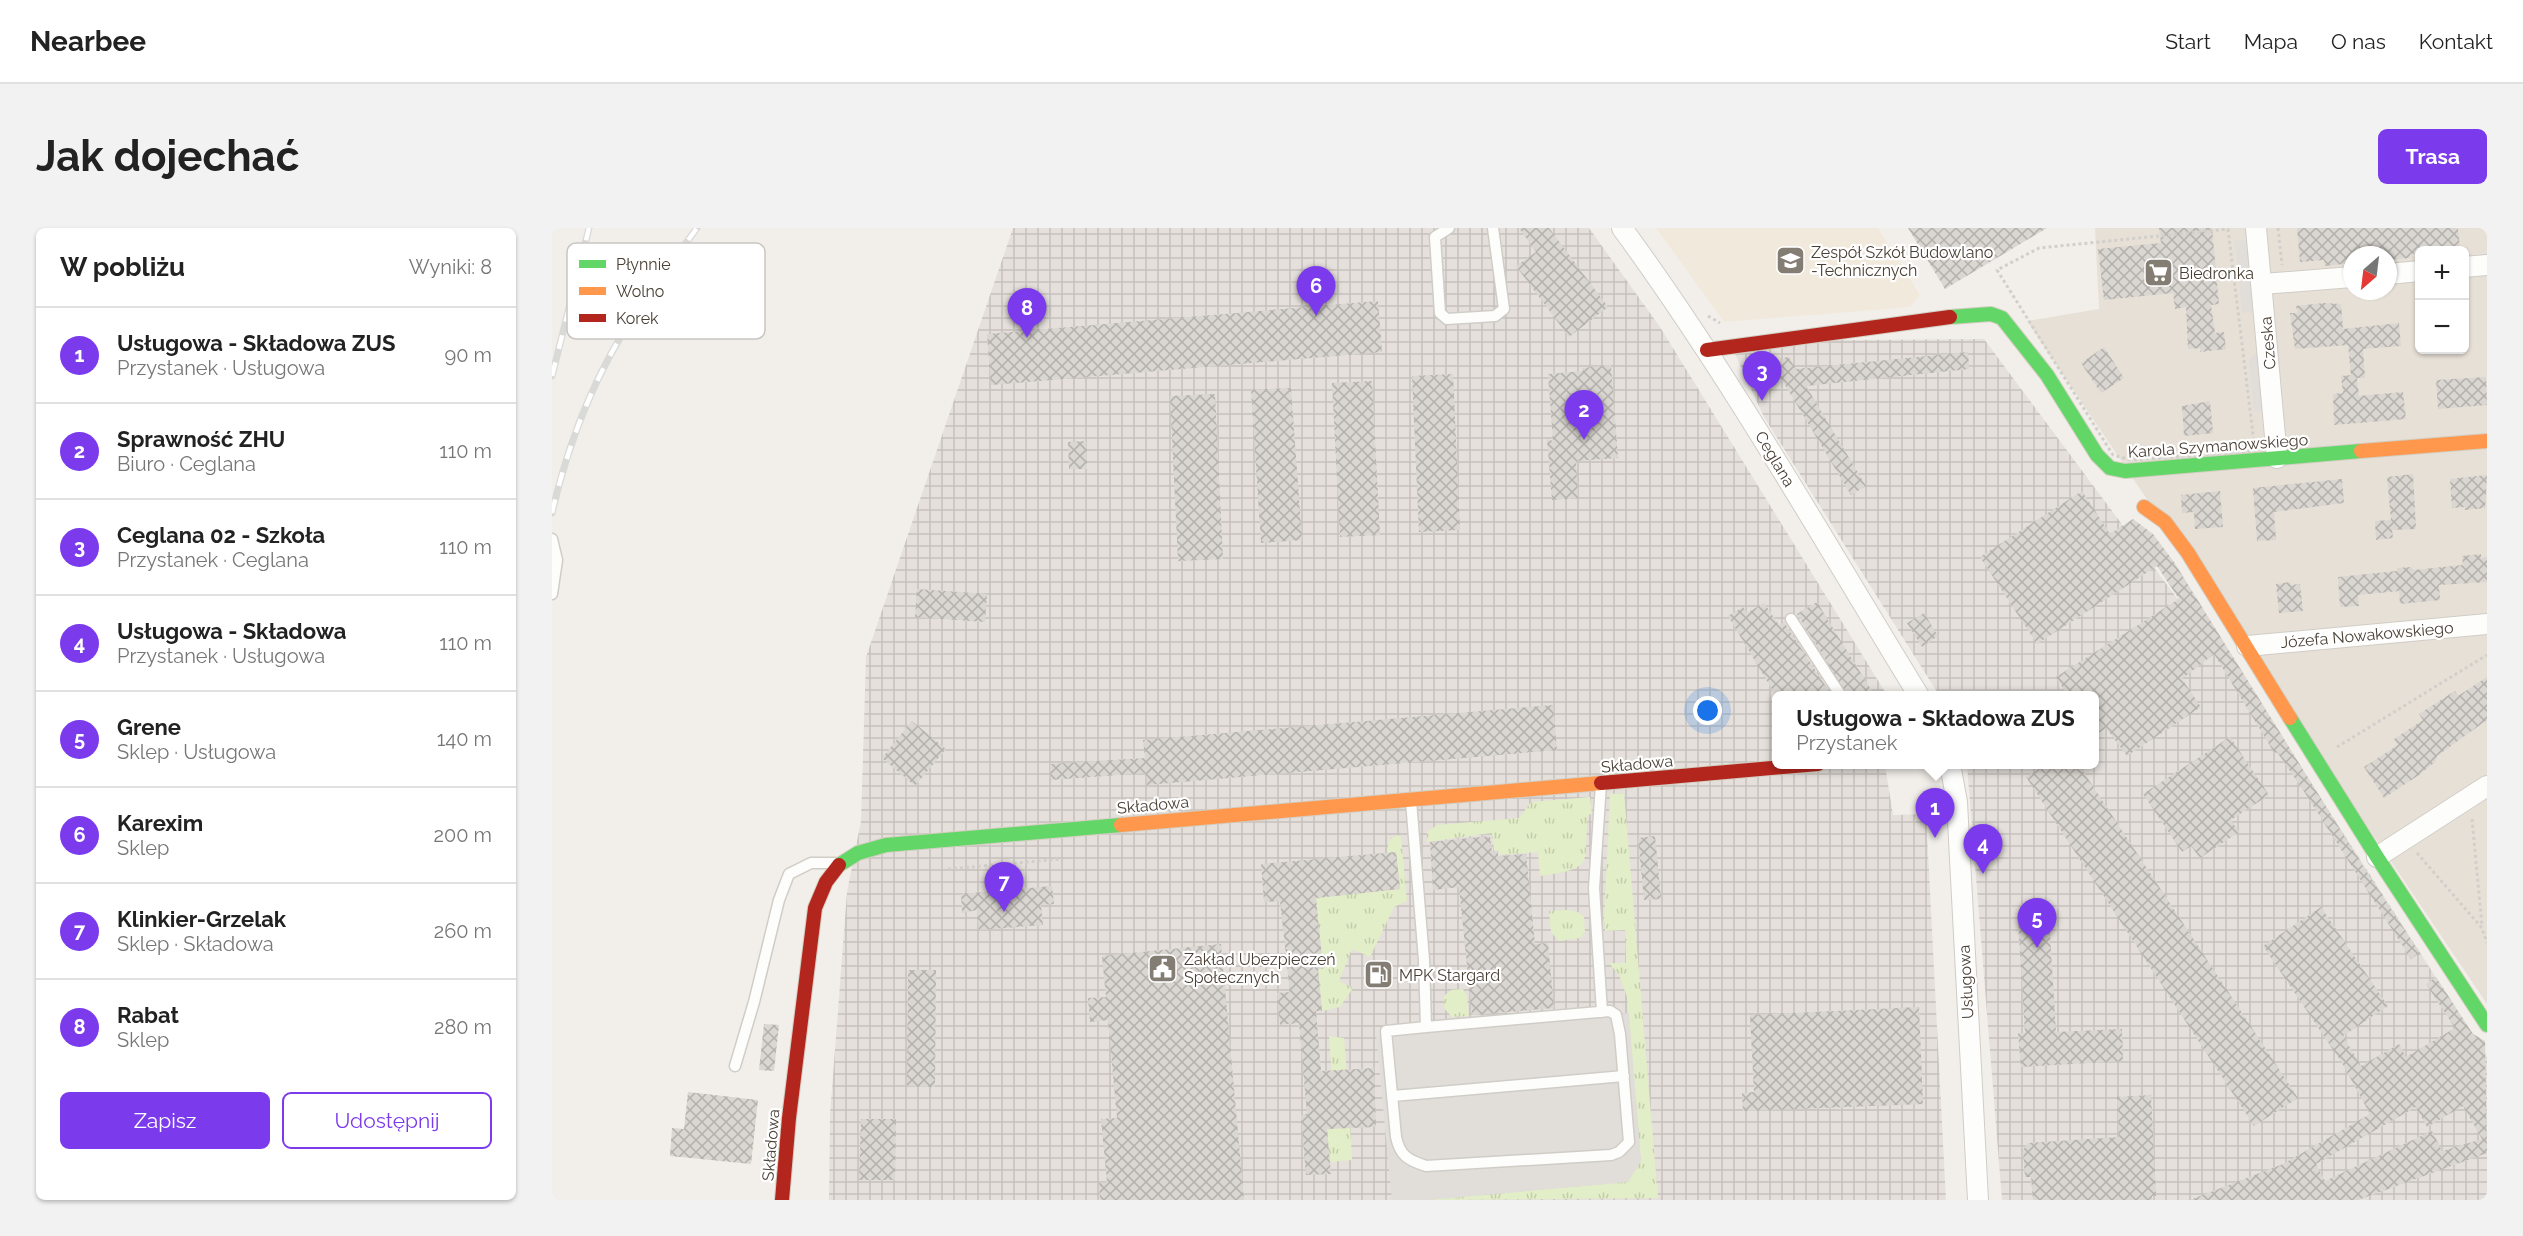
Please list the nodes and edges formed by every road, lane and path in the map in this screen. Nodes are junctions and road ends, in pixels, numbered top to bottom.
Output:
1 (1449, 228) edge
2 (1493, 228) edge
3 (1622, 228) edge
4 (2256, 228) edge
5 (2214, 229) edge
6 (2228, 229) edge
7 (2236, 230) dead end
8 (2487, 265) edge
9 (2469, 267) edge
10 (2415, 271) edge
11 (2397, 272) edge
12 (2343, 278) edge
13 (2263, 284) junction
14 (1707, 350) junction
15 (2487, 441) edge
16 (2277, 458) junction
17 (2144, 507) dead end
18 (552, 539) edge
19 (552, 594) edge
20 (1791, 619) dead end
21 (2487, 624) edge
22 (2247, 646) junction
23 (2487, 655) edge
24 (1838, 691) edge
25 (1916, 691) edge
26 (2328, 753) dead end
27 (1772, 769) edge
28 (1951, 769) edge
29 (1601, 784) junction
30 (2487, 786) edge
31 (2470, 797) junction
32 (1411, 801) junction
33 (2405, 839) junction
34 (2377, 857) junction
35 (1062, 859) dead end
36 (841, 862) junction
37 (1015, 862) junction
38 (948, 869) dead end
39 (1018, 891) dead end
40 (2482, 928) junction
41 (2487, 943) edge
42 (1602, 1012) junction
43 (2487, 1025) edge
44 (1426, 1027) junction
45 (735, 1066) dead end
46 (1624, 1076) junction
47 (1393, 1096) junction
48 (782, 1200) edge
49 (1978, 1200) edge

1 - 2 lane
3 - 14 street, Ceglana
4 - 13 street, Czeska
5 - 6 path
5 - 6 path
6 - 7 path
8 - 9 street
10 - 11 street
12 - 13 street
13 - 16 street, Czeska
14 - 16 street, Karola Szymanowskiego
14 - 25 street, Ceglana
15 - 16 street, Karola Szymanowskiego
17 - 22 street
18 - 19 lane
20 - 24 lane
21 - 22 street, Józefa Nowakowskiego
22 - 34 street
23 - 26 path
27 - 29 street, Składowa
28 - 49 street, Usługowa
29 - 32 street, Składowa
29 - 42 lane
30 - 31 street
31 - 33 street
31 - 40 path
32 - 36 street, Składowa
32 - 44 lane
33 - 34 street
33 - 40 path
34 - 43 street
35 - 37 path
36 - 45 lane
36 - 48 street, Składowa
37 - 38 path
37 - 39 path
40 - 41 path
42 - 44 lane
42 - 46 lane
44 - 47 lane
46 - 47 lane
46 - 47 lane

